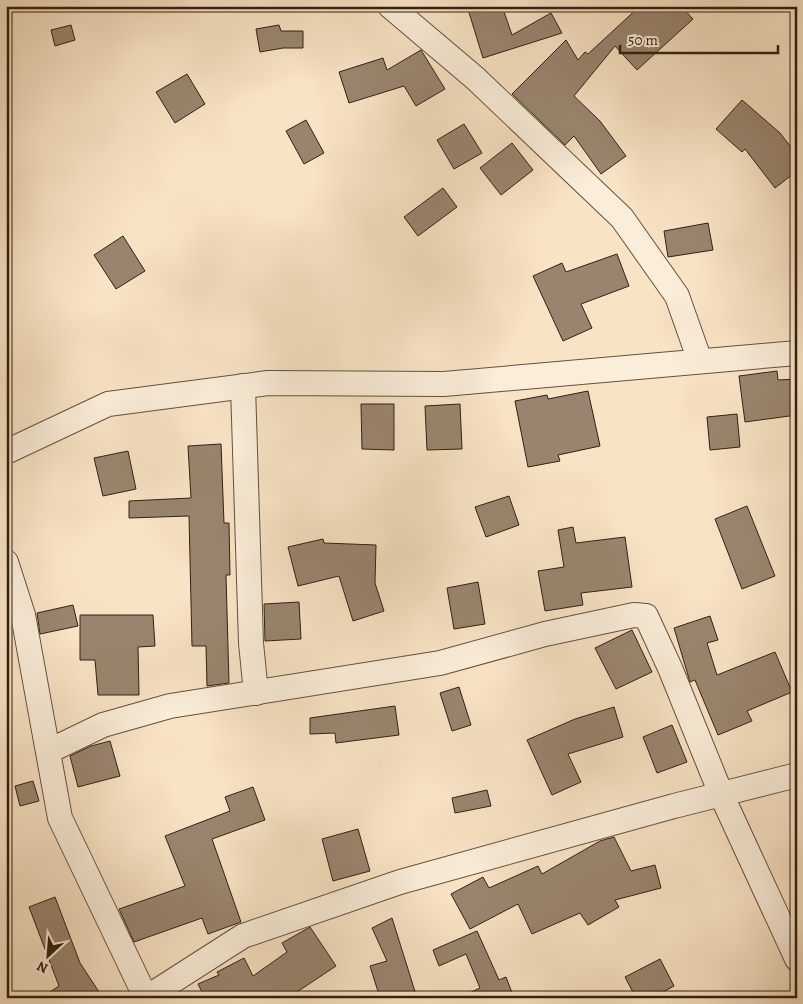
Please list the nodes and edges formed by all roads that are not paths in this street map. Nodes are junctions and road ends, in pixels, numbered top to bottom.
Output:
1 (390, 6) edge
2 (797, 352) edge
3 (700, 361) junction
4 (242, 386) junction
5 (6, 452) edge
6 (6, 562) edge
7 (256, 693) junction
8 (49, 751) junction
9 (797, 775) edge
10 (721, 794) junction
11 (797, 959) edge
12 (146, 998) edge

1 - 3 street
2 - 3 street
3 - 4 street
4 - 5 street
4 - 7 street
6 - 8 street
7 - 8 street
7 - 10 street
8 - 12 street
9 - 10 street
10 - 11 street
10 - 12 street

